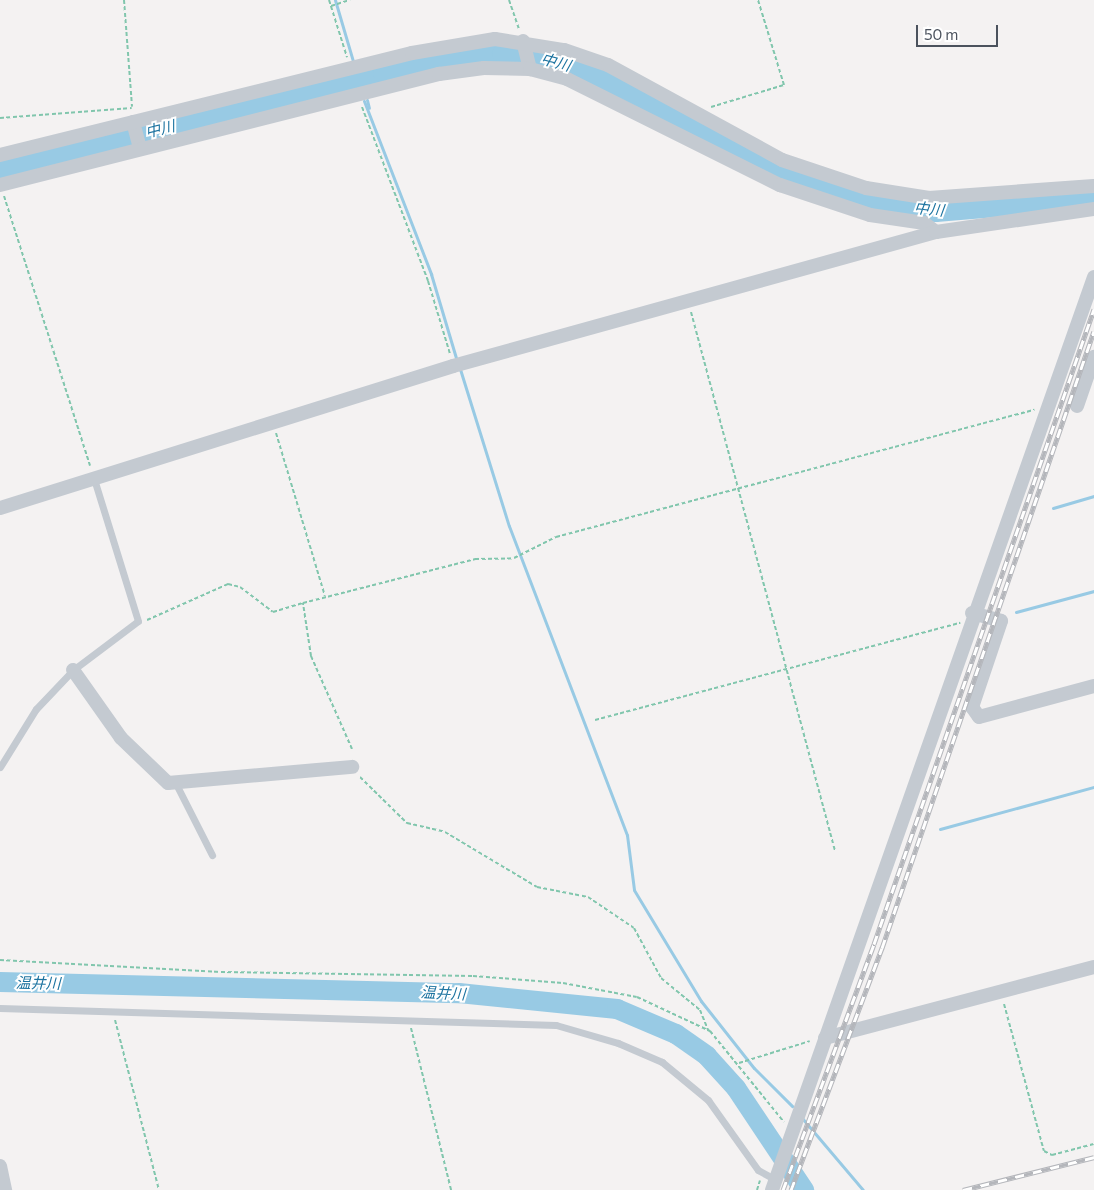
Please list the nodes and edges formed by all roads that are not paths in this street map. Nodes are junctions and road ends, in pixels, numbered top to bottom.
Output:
1 (522, 40) junction
2 (530, 67) junction
3 (133, 125) junction
4 (139, 146) junction
5 (0, 155) edge
6 (0, 185) edge
7 (1094, 186) edge
8 (1094, 209) edge
9 (936, 232) junction
10 (1094, 277) edge
11 (1094, 357) edge
12 (1077, 406) dead end
13 (94, 479) junction
14 (0, 508) edge
15 (971, 616) junction
16 (73, 670) junction
17 (1094, 686) edge
18 (0, 767) edge
19 (352, 767) road end
20 (175, 782) junction
21 (212, 855) dead end
22 (1094, 967) edge
23 (0, 1008) edge
24 (825, 1038) junction
25 (0, 1166) edge
26 (774, 1185) edge
27 (5, 1190) edge

1 - 2 street
1 - 3 street
1 - 7 street
2 - 4 street
2 - 9 street
3 - 4 street
3 - 5 street
4 - 6 street
8 - 9 street
9 - 13 street
10 - 15 street
11 - 12 street
13 - 14 street
13 - 16 lane
15 - 17 street
15 - 24 street
16 - 18 lane
16 - 20 street
19 - 20 street
20 - 21 lane
22 - 24 street
23 - 26 lane
24 - 26 street
25 - 27 street

